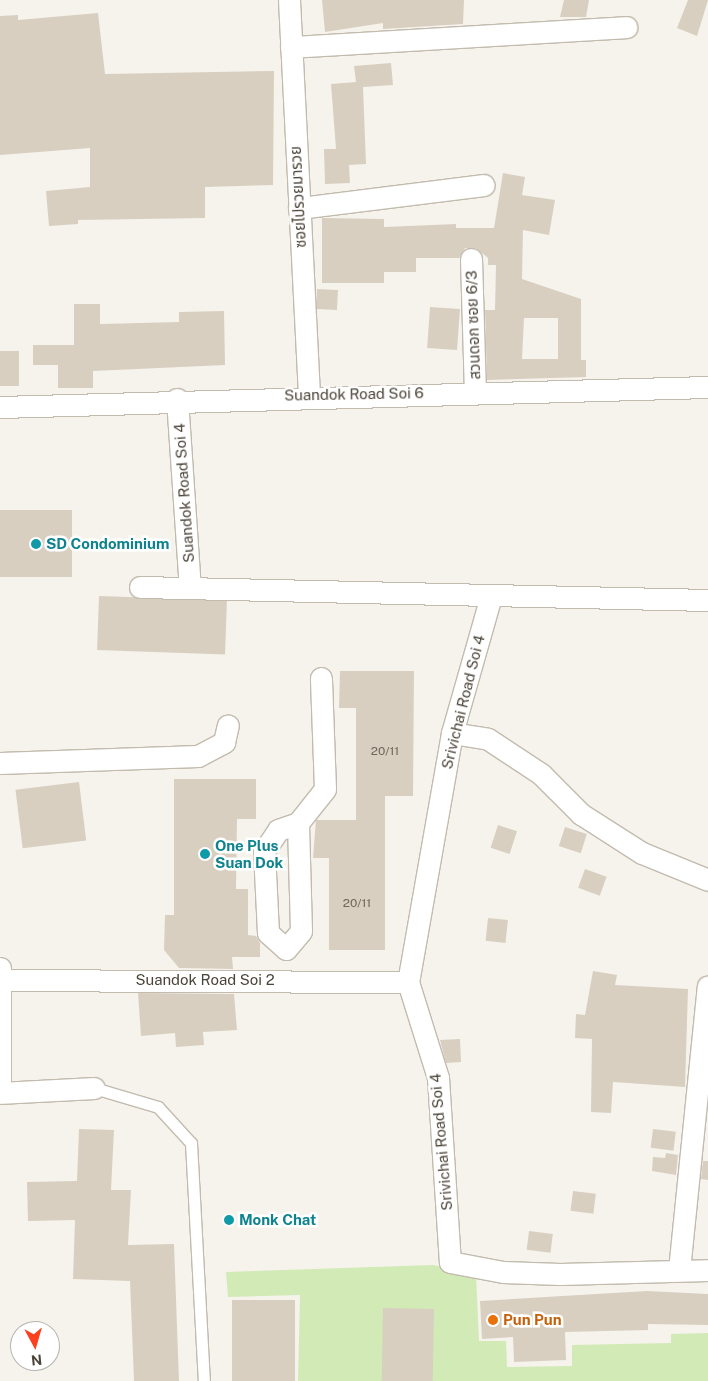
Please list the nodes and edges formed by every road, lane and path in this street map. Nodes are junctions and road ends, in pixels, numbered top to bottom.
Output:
1 (289, 0) edge
2 (626, 27) dead end
3 (290, 47) junction
4 (484, 185) dead end
5 (299, 208) junction
6 (470, 259) dead end
7 (708, 387) edge
8 (475, 392) junction
9 (309, 395) junction
10 (177, 399) junction
11 (0, 407) edge
12 (140, 587) dead end
13 (190, 588) junction
14 (491, 596) junction
15 (708, 600) edge
16 (320, 678) dead end
17 (228, 725) dead end
18 (452, 733) junction
19 (0, 763) edge
20 (298, 823) junction
21 (708, 880) edge
22 (286, 949) junction
23 (1, 974) edge
24 (284, 980) junction
25 (408, 982) junction
26 (708, 986) edge
27 (0, 1084) edge
28 (94, 1088) joint
29 (679, 1270) junction
30 (708, 1270) edge
31 (204, 1381) edge

1 - 3 street, ซอยไปรวยมารวย
2 - 3 street
3 - 5 street, ซอยไปรวยมารวย
4 - 5 street
5 - 9 street, ซอยไปรวยมารวย
6 - 8 street, สวนดอก ซอย 6/3
7 - 8 street, Suandok Road Soi 6
8 - 9 street, Suandok Road Soi 6
9 - 10 street, Suandok Road Soi 6
10 - 11 street, Suandok Road Soi 6
10 - 13 street, Suandok Road Soi 4
12 - 13 street
13 - 14 street
14 - 15 street
14 - 18 street, Srivichai Road Soi 4
16 - 20 street
17 - 19 street
18 - 21 street
18 - 25 street, Srivichai Road Soi 4
20 - 22 street
20 - 22 street
22 - 24 street
23 - 24 street, Suandok Road Soi 2
23 - 27 street
24 - 25 street, Suandok Road Soi 2
25 - 29 street, Srivichai Road Soi 4
26 - 29 street
27 - 28 street
28 - 31 lane
29 - 30 street, Srivichai Road Soi 4

